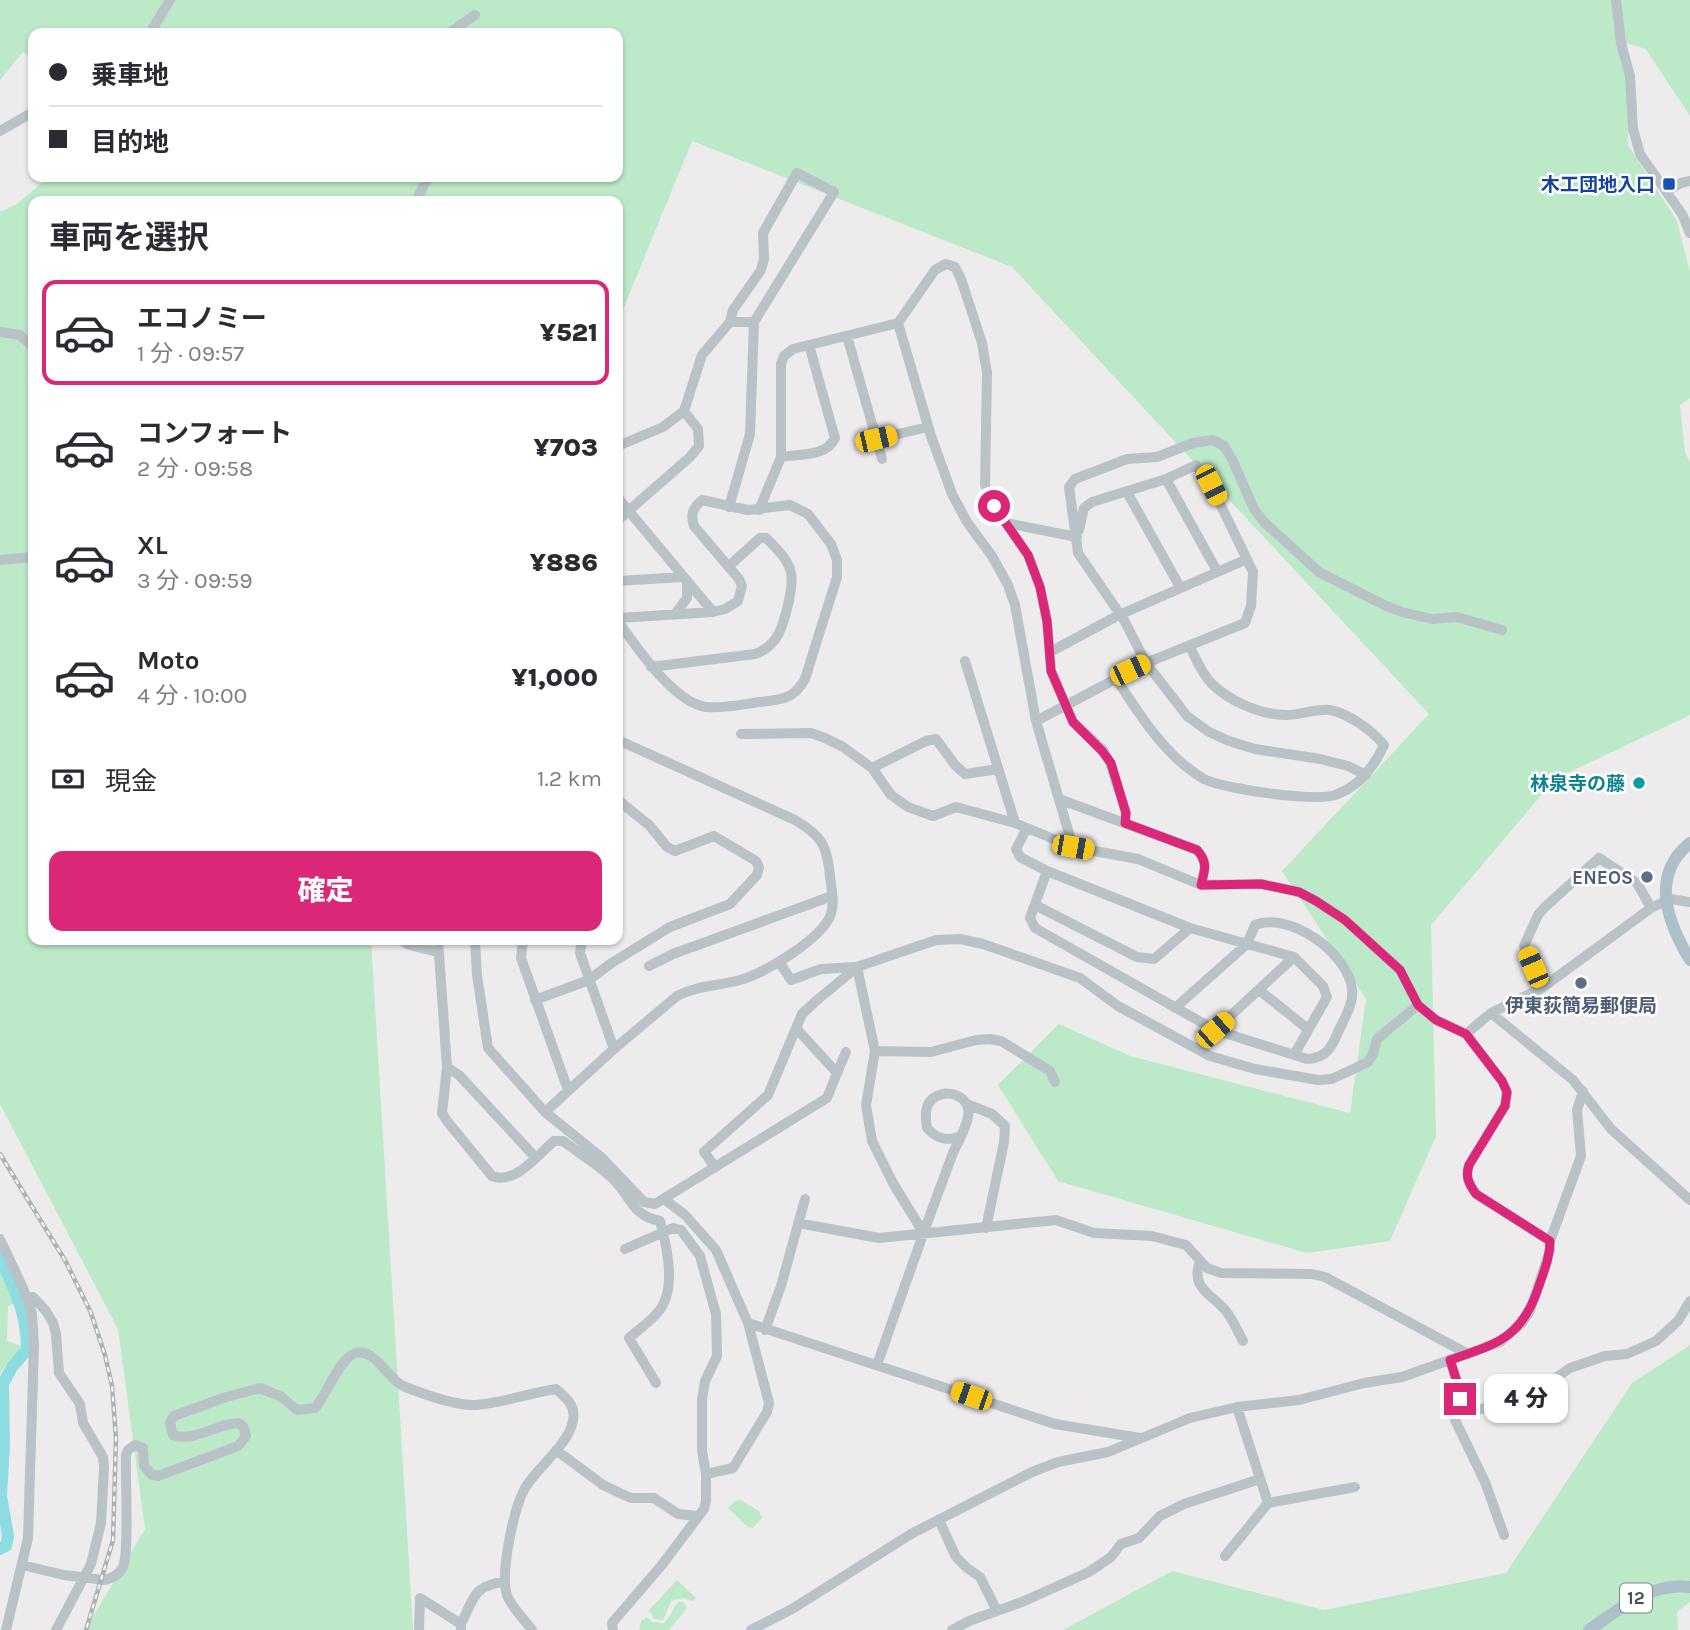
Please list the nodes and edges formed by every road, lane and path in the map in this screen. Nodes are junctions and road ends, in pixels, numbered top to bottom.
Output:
1 (170, 0) edge
2 (1616, 0) edge
3 (475, 15) dead end
4 (153, 28) edge
5 (456, 28) edge
6 (28, 115) edge
7 (0, 131) edge
8 (1690, 181) edge
9 (1667, 191) junction
10 (1690, 233) edge
11 (730, 322) junction
12 (754, 323) junction
13 (898, 323) junction
14 (0, 332) edge
15 (847, 336) junction
16 (28, 342) edge
17 (809, 345) junction
18 (684, 411) junction
19 (928, 428) junction
20 (876, 439) junction
21 (623, 444) edge
22 (781, 457) junction
23 (883, 459) dead end
24 (1166, 479) junction
25 (1127, 492) junction
26 (623, 503) edge
27 (729, 507) junction
28 (759, 510) junction
29 (630, 511) junction
30 (623, 516) edge
31 (1006, 523) junction
32 (1077, 537) junction
33 (28, 557) edge
34 (0, 560) edge
35 (1245, 560) junction
36 (729, 566) junction
37 (1217, 571) junction
38 (623, 580) edge
39 (685, 580) junction
40 (1180, 587) junction
41 (713, 612) junction
42 (676, 614) junction
43 (1119, 615) junction
44 (623, 619) edge
45 (623, 626) edge
46 (1502, 630) dead end
47 (1190, 647) junction
48 (1050, 652) junction
49 (965, 661) dead end
50 (1146, 663) junction
51 (650, 667) junction
52 (1115, 677) junction
53 (1065, 705) junction
54 (1036, 721) junction
55 (741, 734) dead end
56 (623, 742) edge
57 (872, 768) junction
58 (998, 769) junction
59 (1366, 775) junction
60 (1059, 799) junction
61 (623, 804) edge
62 (1016, 823) junction
63 (1125, 823) junction
64 (1027, 828) junction
65 (1690, 843) edge
66 (1073, 847) junction
67 (1047, 871) junction
68 (1201, 885) junction
69 (832, 896) junction
70 (1665, 902) junction
71 (1690, 902) edge
72 (1035, 905) junction
73 (1651, 908) junction
74 (1190, 928) junction
75 (1247, 944) junction
76 (409, 945) edge
77 (439, 945) edge
78 (475, 945) edge
79 (522, 945) edge
80 (581, 945) edge
81 (438, 952) junction
82 (1294, 957) junction
83 (1690, 960) edge
84 (780, 962) junction
85 (649, 966) dead end
86 (857, 967) junction
87 (589, 980) junction
88 (1542, 988) junction
89 (1259, 990) junction
90 (535, 1000) junction
91 (1418, 1005) junction
92 (1175, 1008) junction
93 (1491, 1013) junction
94 (796, 1028) junction
95 (1308, 1029) junction
96 (1215, 1030) junction
97 (1466, 1034) junction
98 (614, 1049) junction
99 (875, 1051) junction
100 (846, 1052) dead end
101 (1294, 1055) junction
102 (447, 1067) junction
103 (837, 1073) junction
104 (1055, 1082) dead end
105 (568, 1090) junction
106 (1583, 1091) junction
107 (967, 1104) junction
108 (545, 1112) junction
109 (960, 1136) junction
110 (535, 1157) junction
111 (715, 1167) junction
112 (664, 1199) junction
113 (805, 1199) dead end
114 (1690, 1200) edge
115 (798, 1223) junction
116 (986, 1228) junction
117 (923, 1232) junction
118 (663, 1233) junction
119 (0, 1239) edge
120 (1550, 1241) junction
121 (625, 1249) dead end
122 (1200, 1261) junction
123 (26, 1298) junction
124 (1690, 1301) edge
125 (748, 1323) junction
126 (765, 1330) junction
127 (1243, 1341) dead end
128 (1468, 1354) junction
129 (1450, 1360) junction
130 (877, 1365) junction
131 (656, 1383) dead end
132 (1237, 1407) junction
133 (1457, 1412) junction
134 (1140, 1438) junction
135 (556, 1450) junction
136 (706, 1474) junction
137 (1260, 1479) junction
138 (1355, 1487) dead end
139 (1268, 1503) junction
140 (698, 1516) junction
141 (939, 1520) junction
142 (1504, 1535) dead end
143 (1225, 1556) dead end
144 (22, 1565) junction
145 (85, 1579) junction
146 (505, 1582) junction
147 (1690, 1587) edge
148 (997, 1611) junction
149 (461, 1627) edge
150 (6, 1630) edge
151 (56, 1630) edge
152 (419, 1630) edge
153 (532, 1630) edge
154 (613, 1630) edge
155 (751, 1630) edge
156 (953, 1630) edge
157 (1589, 1630) edge

1 - 4 street
2 - 9 street
3 - 5 street
6 - 7 street
8 - 9 street
9 - 10 street
11 - 12 street
11 - 12 street
11 - 18 street
12 - 27 street
13 - 15 street
13 - 19 street
13 - 31 street
14 - 16 street
15 - 17 street
15 - 20 street
17 - 22 street
17 - 22 street
18 - 21 street
18 - 29 street
19 - 20 street
19 - 54 street
20 - 23 street
22 - 28 street
24 - 25 street
24 - 35 street
24 - 37 street
25 - 32 street
25 - 40 street
26 - 29 street
27 - 28 street
27 - 36 street
28 - 51 street
29 - 30 street
29 - 39 street
31 - 32 street
31 - 48 street
32 - 43 street
32 - 46 street
33 - 34 street
35 - 37 street
35 - 47 street
36 - 41 street
36 - 51 street
37 - 40 street
38 - 39 street
39 - 41 street
39 - 42 street
40 - 43 street
41 - 42 street
42 - 44 street
43 - 48 street
43 - 50 street
45 - 51 street
47 - 50 street
47 - 59 street
48 - 53 street
49 - 58 street
50 - 52 street
50 - 59 street
52 - 53 street
52 - 59 street
53 - 54 street
53 - 63 street
54 - 60 street
55 - 57 street
56 - 69 street
57 - 58 street
57 - 62 street
58 - 62 street
60 - 63 street
60 - 66 street
61 - 87 street
62 - 64 street
63 - 68 street
64 - 66 street
64 - 67 street
65 - 70 main road
66 - 68 street
67 - 72 street
67 - 74 street
68 - 91 street
69 - 84 street
69 - 85 street
70 - 71 street
70 - 73 street
70 - 83 main road
72 - 74 street
72 - 92 street
73 - 88 street
73 - 88 street
74 - 75 street
75 - 82 street
75 - 92 street
75 - 101 street
76 - 81 street
77 - 81 street
78 - 108 street
79 - 90 street
80 - 87 street
81 - 102 street
82 - 89 street
82 - 95 street
84 - 86 street
84 - 98 street
86 - 91 street
86 - 94 street
86 - 99 street
87 - 90 street
87 - 98 street
88 - 93 street
89 - 95 street
89 - 96 street
90 - 105 street
91 - 97 street
92 - 96 street
93 - 97 street
93 - 106 street
94 - 103 street
94 - 111 street
95 - 101 street
96 - 101 street
97 - 120 street
98 - 105 street
99 - 104 street
99 - 117 street
100 - 103 street
102 - 110 street
102 - 110 street
103 - 111 street
105 - 108 street
106 - 114 street
106 - 120 street
107 - 109 street
107 - 109 street
107 - 116 street
108 - 112 street
109 - 117 street
110 - 118 street
111 - 112 street
112 - 125 street
113 - 115 street
115 - 117 street
115 - 126 street
116 - 117 street
116 - 122 street
117 - 130 street
118 - 121 street
118 - 131 street
118 - 136 street
119 - 123 street
120 - 128 street
122 - 127 street
122 - 128 street
123 - 144 street
123 - 145 street
124 - 133 street
125 - 126 street
125 - 136 street
126 - 130 street
128 - 129 street
129 - 132 street
129 - 133 street
130 - 134 street
132 - 134 street
132 - 137 street
133 - 142 street
134 - 141 street
135 - 140 street
135 - 145 street
135 - 146 street
136 - 140 street
137 - 139 street
137 - 148 street
138 - 139 street
139 - 143 street
140 - 154 street
141 - 148 street
141 - 155 street
144 - 145 street
144 - 150 street
145 - 151 street
146 - 149 street
146 - 153 street
147 - 157 main road, 12
148 - 156 street
149 - 152 street

